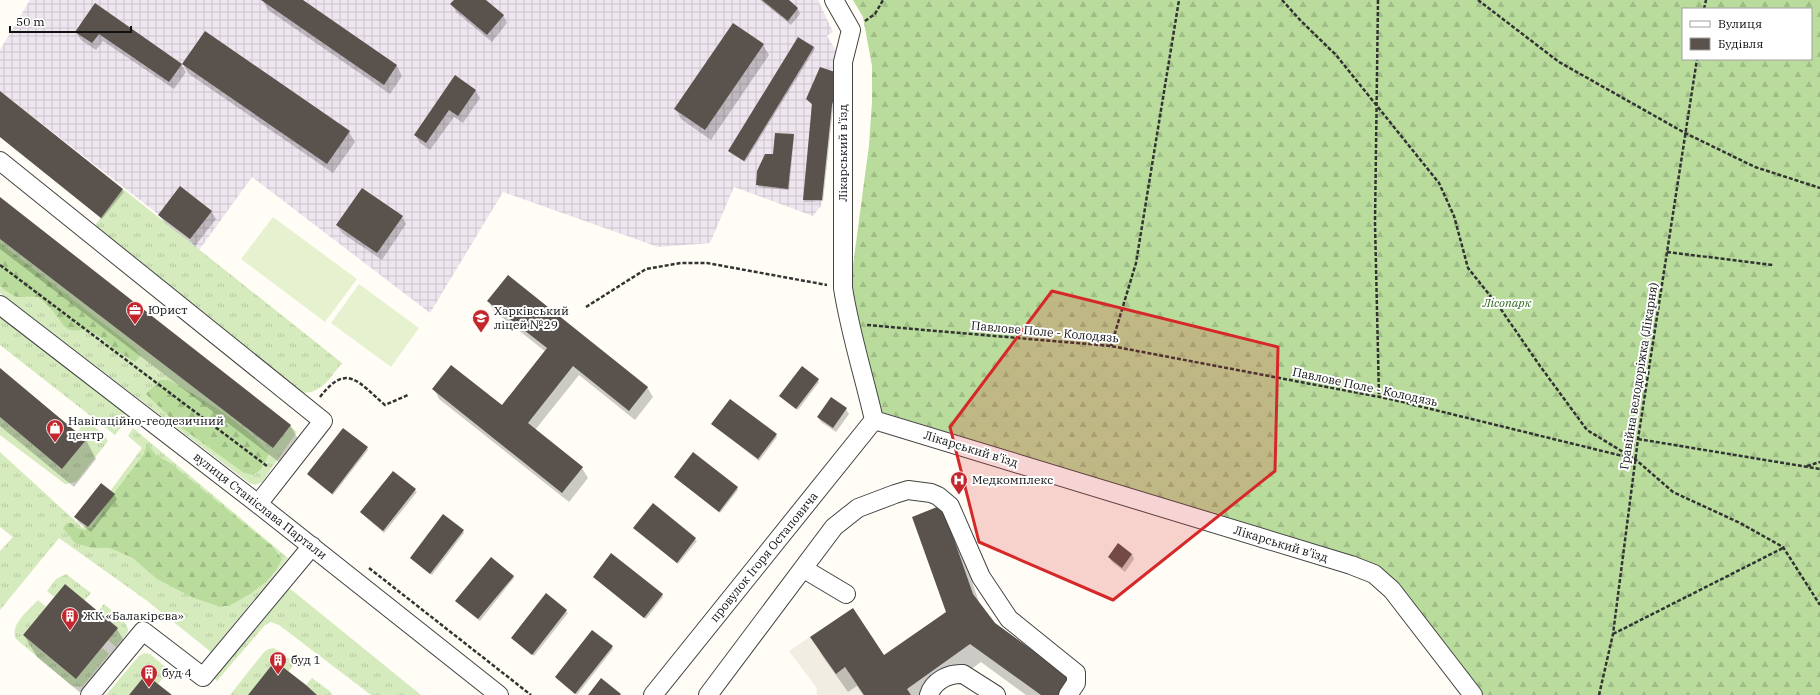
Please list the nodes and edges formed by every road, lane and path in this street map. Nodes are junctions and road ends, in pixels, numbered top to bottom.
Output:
1 (834, 0) edge
2 (883, 0) edge
3 (1179, 0) edge
4 (1282, 0) edge
5 (1378, 0) edge
6 (1478, 0) edge
7 (851, 30) junction
8 (1696, 60) edge
9 (1376, 105) junction
10 (1685, 133) junction
11 (0, 161) edge
12 (1820, 188) edge
13 (1667, 252) junction
14 (0, 265) edge
15 (1773, 265) dead end
16 (843, 288) junction
17 (0, 305) edge
18 (586, 307) dead end
19 (848, 324) junction
20 (1111, 346) junction
21 (408, 395) dead end
22 (1379, 397) junction
23 (310, 410) junction
24 (874, 420) junction
25 (1638, 439) junction
26 (1635, 459) junction
27 (1820, 462) edge
28 (1804, 466) junction
29 (1820, 469) edge
30 (280, 476) junction
31 (258, 504) junction
32 (312, 546) junction
33 (1783, 547) junction
34 (368, 567) dead end
35 (804, 569) junction
36 (846, 594) dead end
37 (1820, 605) edge
38 (1613, 634) junction
39 (978, 689) edge
40 (90, 695) edge
41 (499, 695) edge
42 (531, 695) edge
43 (653, 695) edge
44 (708, 695) edge
45 (929, 695) edge
46 (996, 695) edge
47 (1068, 695) edge
48 (1473, 695) edge
49 (1599, 695) edge

1 - 7 street
2 - 7 path
3 - 20 path
4 - 9 path
5 - 9 path
6 - 10 path
7 - 16 street, Лікарський в'їзд
8 - 10 path, Гравійна велодоріжка (Лікарня)
9 - 22 path
9 - 26 path
10 - 12 path
10 - 13 path, Гравійна велодоріжка (Лікарня)
11 - 23 street
13 - 15 path
13 - 25 path, Гравійна велодоріжка (Лікарня)
14 - 30 path
16 - 18 path
16 - 19 street, Лікарський в'їзд
17 - 31 street, вулиця Станіслава Партали
19 - 20 path, Павлове Поле - Колодязь
19 - 24 street, Лікарський в'їзд
20 - 22 path, Павлове Поле - Колодязь
21 - 23 path
22 - 26 path, Павлове Поле - Колодязь
23 - 30 street
24 - 43 street, провулок Ігоря Остаповича
24 - 48 street, Лікарський в'їзд
25 - 26 path, Гравійна велодоріжка (Лікарня)
25 - 28 path
26 - 33 path, Павлове Поле - Колодязь
26 - 38 path, Гравійна велодоріжка (Лікарня)
27 - 28 path
28 - 29 path
30 - 31 street
31 - 32 street, вулиця Станіслава Партали
32 - 40 street
32 - 41 street, вулиця Станіслава Партали
33 - 37 path, Павлове Поле - Колодязь
33 - 38 path
34 - 42 path
35 - 36 street
35 - 44 street
35 - 47 street
38 - 49 path, Гравійна велодоріжка (Лікарня)
39 - 45 street
39 - 46 street

